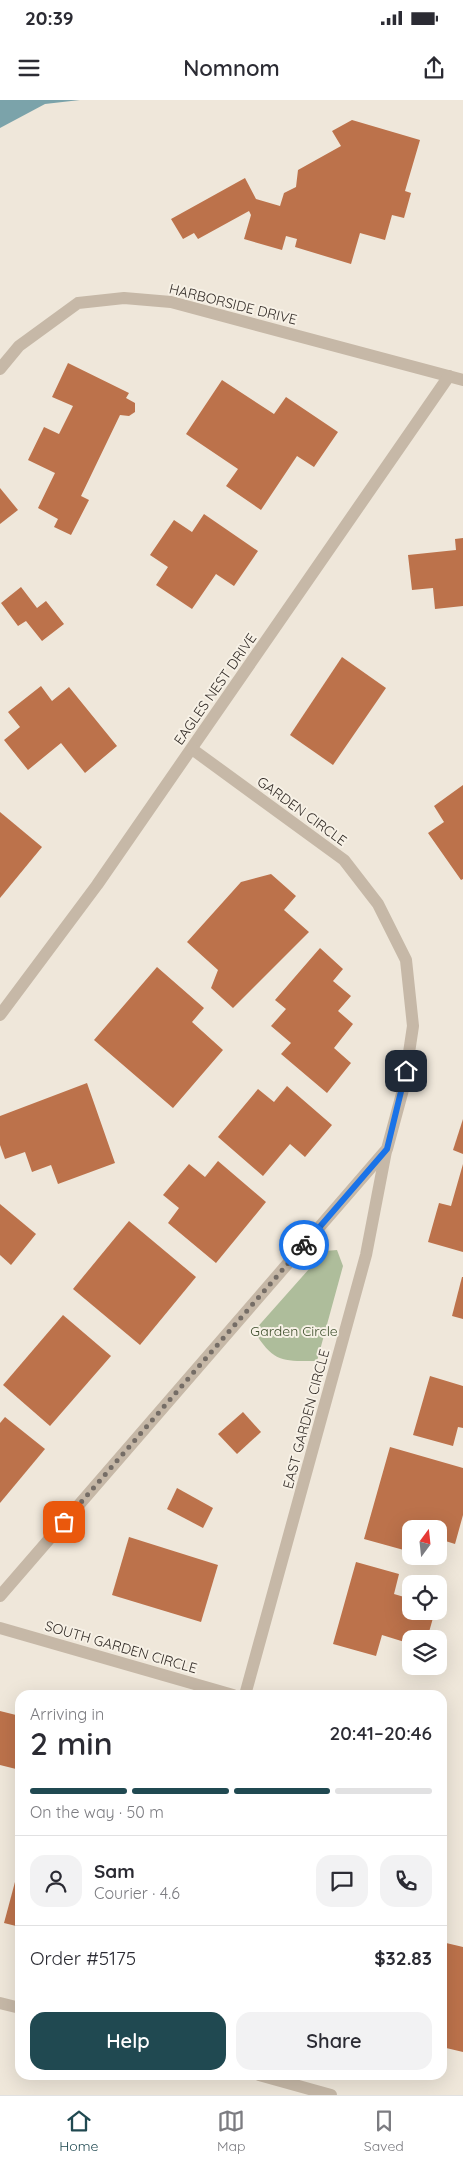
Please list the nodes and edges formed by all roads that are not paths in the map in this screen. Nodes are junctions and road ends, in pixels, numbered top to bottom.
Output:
1 (0, 369) edge
2 (449, 376) junction
3 (463, 380) edge
4 (192, 749) junction
5 (2, 1009) edge
6 (387, 1149) junction
7 (0, 1596) edge
8 (0, 1628) edge
9 (216, 1690) edge
10 (246, 1690) edge
11 (0, 2003) edge
12 (15, 2007) edge
13 (277, 2080) edge
14 (331, 2095) edge

1 - 2 street, HARBORSIDE DRIVE
2 - 3 street, HARBORSIDE DRIVE
2 - 4 street, EAGLES NEST DRIVE
4 - 5 street, EAGLES NEST DRIVE
4 - 6 street, GARDEN CIRCLE
6 - 7 street, GARDEN CIRCLE
6 - 10 street, EAST GARDEN CIRCLE
8 - 9 street, SOUTH GARDEN CIRCLE
11 - 12 street
13 - 14 street

